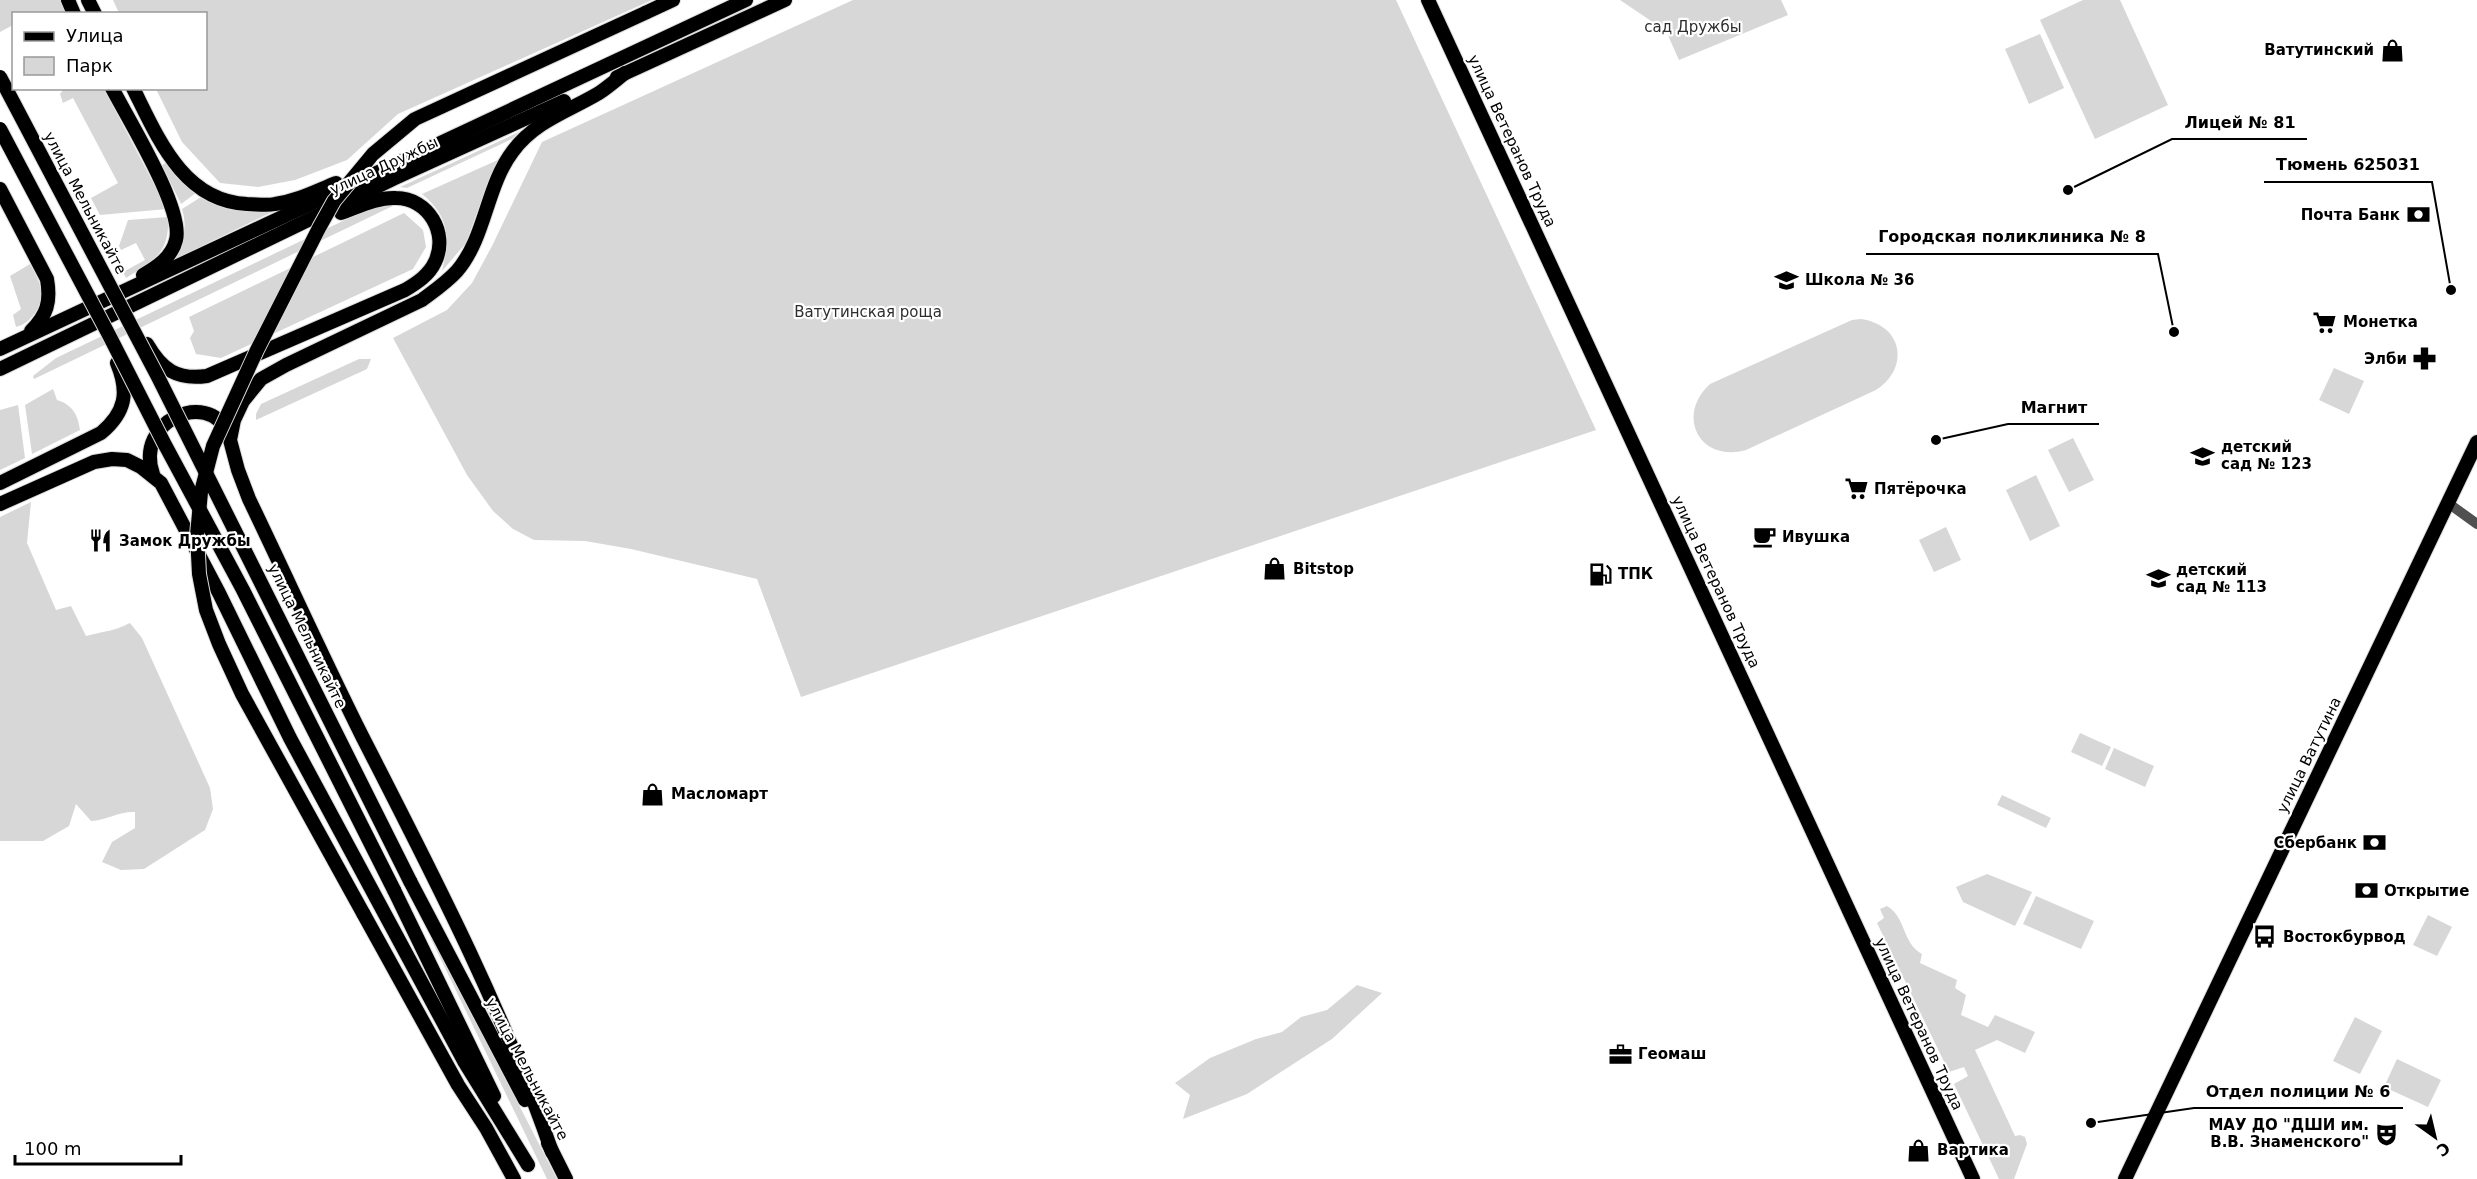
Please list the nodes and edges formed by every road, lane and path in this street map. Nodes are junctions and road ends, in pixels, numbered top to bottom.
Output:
1 (673, 0) edge
2 (746, 0) edge
3 (785, 0) edge
4 (1428, 0) edge
5 (625, 73) junction
6 (0, 77) edge
7 (113, 90) edge
8 (134, 90) edge
9 (0, 129) edge
10 (388, 168) junction
11 (0, 189) edge
12 (285, 232) junction
13 (108, 299) junction
14 (131, 325) junction
15 (26, 336) junction
16 (111, 337) junction
17 (0, 349) edge
18 (0, 369) edge
19 (230, 440) junction
20 (2477, 442) edge
21 (153, 474) junction
22 (2, 482) edge
23 (0, 504) edge
24 (2448, 504) junction
25 (2477, 524) edge
26 (552, 1152) junction
27 (528, 1165) junction
28 (514, 1179) edge
29 (535, 1179) edge
30 (566, 1179) edge
31 (1973, 1179) edge
32 (2125, 1179) edge

1 - 28 main road, bridge
2 - 10 main road, улица Дружбы
3 - 5 main road, улица Дружбы
4 - 31 main road, улица Ветеранов Труда
5 - 12 main road, улица Дружбы
5 - 19 main road
6 - 14 main road, улица Мельникайте, bridge
7 - 13 main road
8 - 10 main road
9 - 16 main road, bridge
10 - 13 main road, улица Дружбы
11 - 15 main road
12 - 14 main road, bridge
12 - 18 main road, улица Дружбы
13 - 15 main road, улица Дружбы
14 - 26 main road, улица Мельникайте, bridge
15 - 17 main road, улица Дружбы
16 - 22 main road, bridge
16 - 27 main road, bridge
19 - 21 main road
19 - 26 main road
20 - 24 main road, улица Ватутина
21 - 23 main road
21 - 27 main road
24 - 25 street
24 - 32 main road, улица Ватутина
26 - 30 main road, улица Мельникайте
27 - 29 main road

